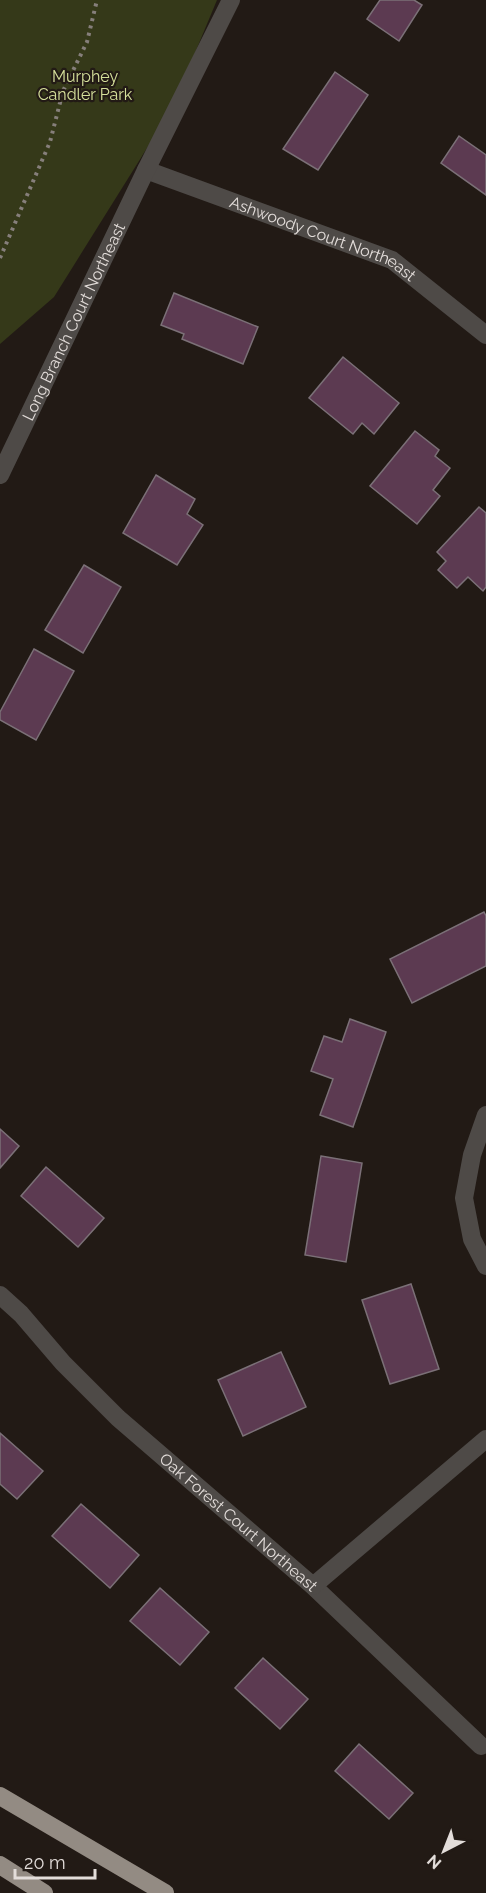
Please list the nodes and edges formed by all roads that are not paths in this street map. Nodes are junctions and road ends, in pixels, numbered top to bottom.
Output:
1 (231, 0) edge
2 (146, 170) junction
3 (486, 334) edge
4 (0, 475) edge
5 (486, 1115) edge
6 (486, 1266) edge
7 (0, 1295) edge
8 (486, 1439) edge
9 (313, 1586) junction
10 (481, 1746) dead end
11 (0, 1796) edge
12 (0, 1865) edge
13 (45, 1893) edge
14 (165, 1893) edge

1 - 2 street, Long Branch Court Northeast
2 - 3 street, Ashwoody Court Northeast
2 - 4 street, Long Branch Court Northeast
5 - 6 street
7 - 9 street, Oak Forest Court Northeast
8 - 9 street
9 - 10 street, Oak Forest Court Northeast
11 - 14 highway
12 - 13 highway

